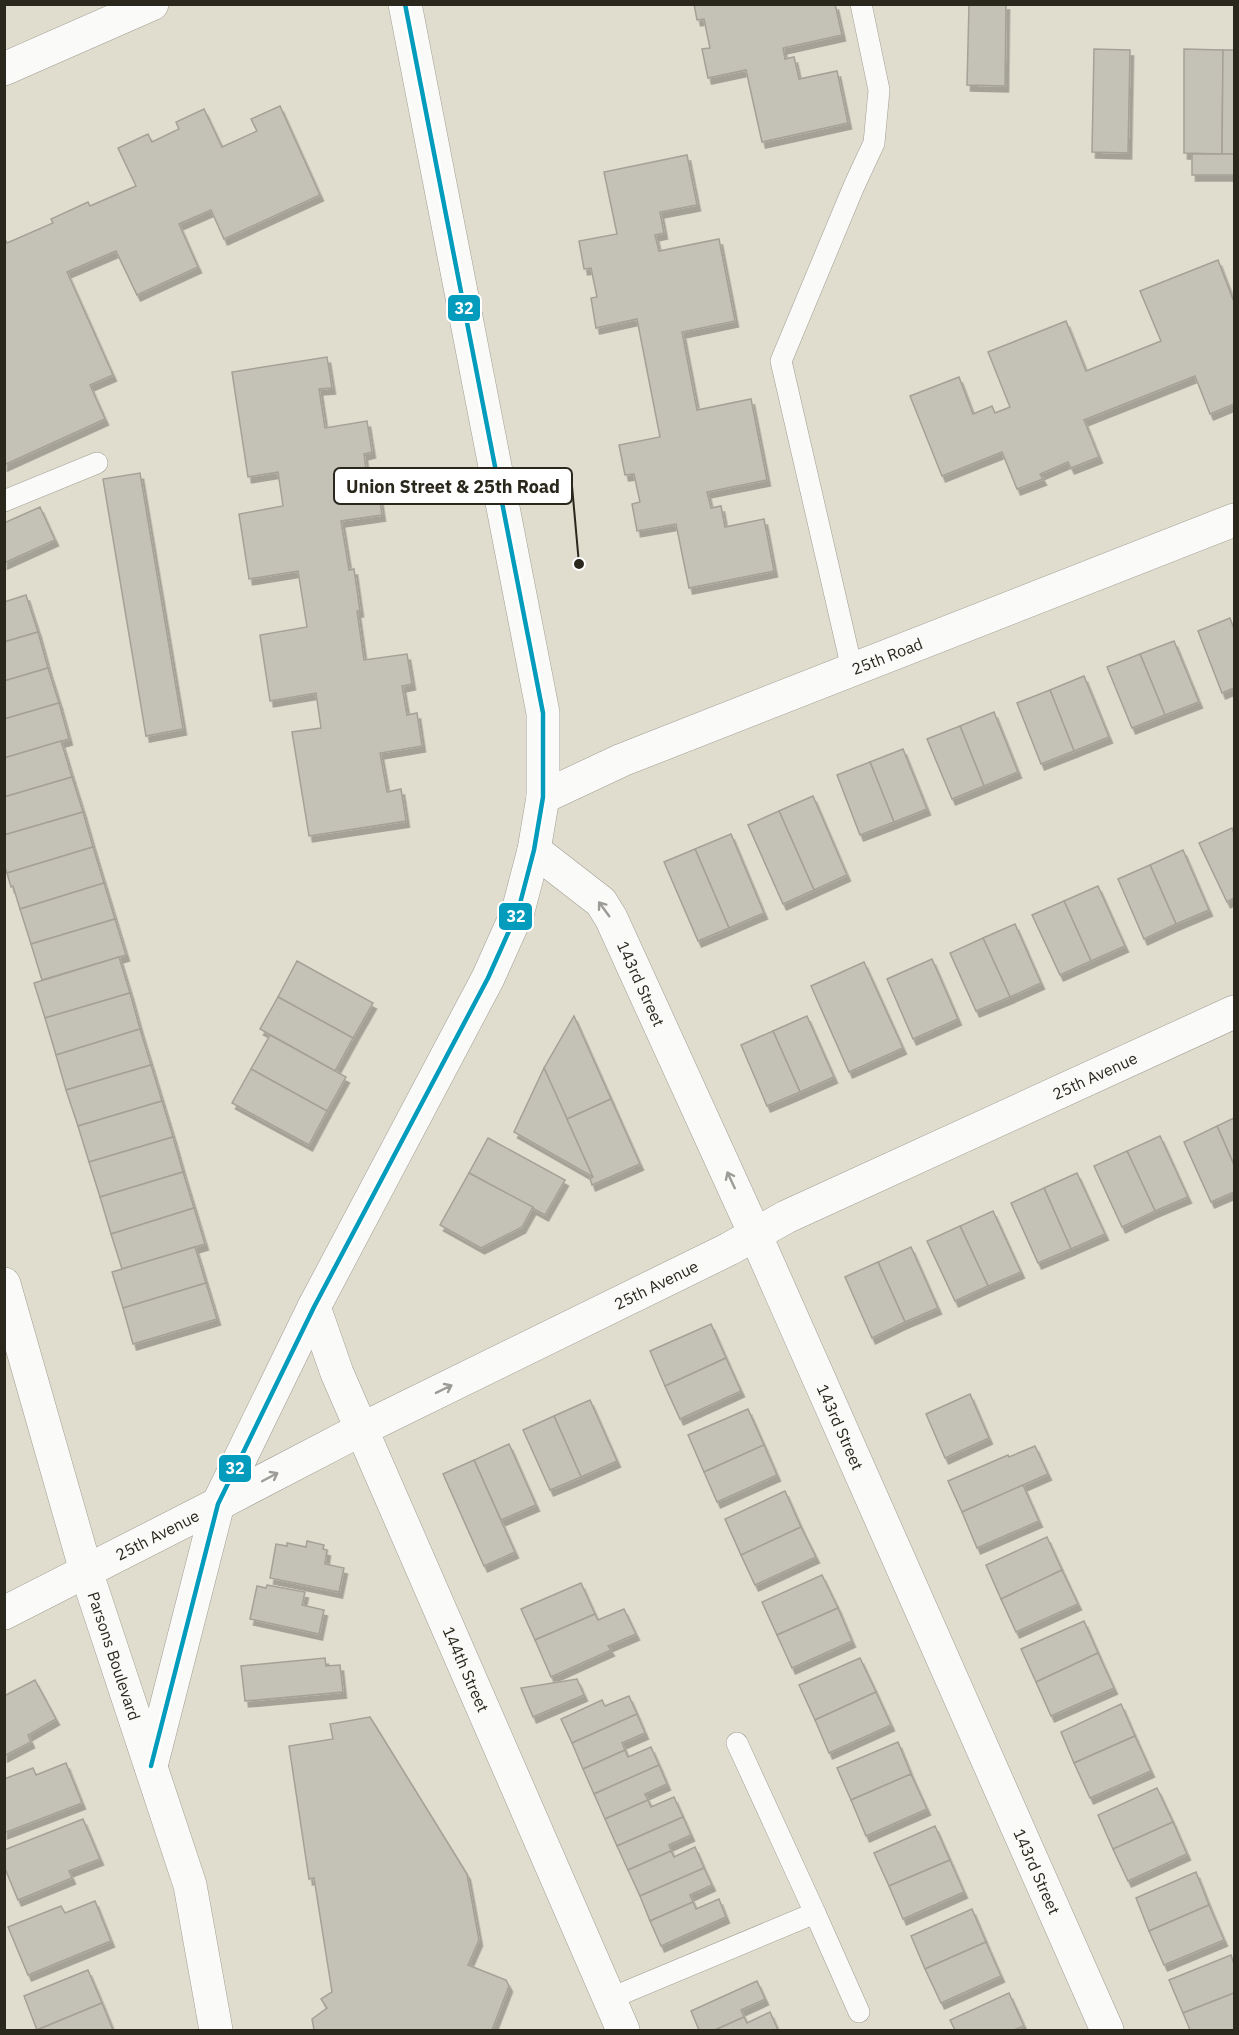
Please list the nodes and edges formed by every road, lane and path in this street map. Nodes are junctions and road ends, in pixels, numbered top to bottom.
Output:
1 (152, 4) edge
2 (405, 4) edge
3 (861, 4) edge
4 (4, 69) edge
5 (97, 463) dead end
6 (4, 501) edge
7 (1234, 520) edge
8 (852, 669) junction
9 (543, 797) junction
10 (534, 850) junction
11 (1234, 1012) edge
12 (755, 1233) junction
13 (4, 1284) edge
14 (314, 1307) junction
15 (362, 1429) junction
16 (219, 1504) junction
17 (86, 1571) junction
18 (4, 1613) edge
19 (737, 1743) dead end
20 (151, 1766) junction
21 (814, 1913) junction
22 (609, 1999) junction
23 (859, 2012) dead end
24 (216, 2031) edge
25 (623, 2031) edge
26 (1107, 2031) edge

1 - 4 street
2 - 9 street
3 - 8 lane
5 - 6 lane
7 - 8 street, 25th Road
8 - 9 street, 25th Road
9 - 10 street
12 -> 10 street, 143rd Street
10 - 14 street
11 - 12 street, 25th Avenue
15 -> 12 street, 25th Avenue
12 - 26 street, 143rd Street
13 - 17 street, Parsons Boulevard
14 - 15 street, 144th Street
14 - 16 street
16 -> 15 street, 25th Avenue
15 - 22 street, 144th Street
16 - 17 street, 25th Avenue
16 - 20 street
17 - 18 street, 25th Avenue
17 - 20 street, Parsons Boulevard
19 - 21 lane
20 - 24 street, Parsons Boulevard
21 - 22 lane
21 - 23 lane
22 - 25 street, 144th Street

